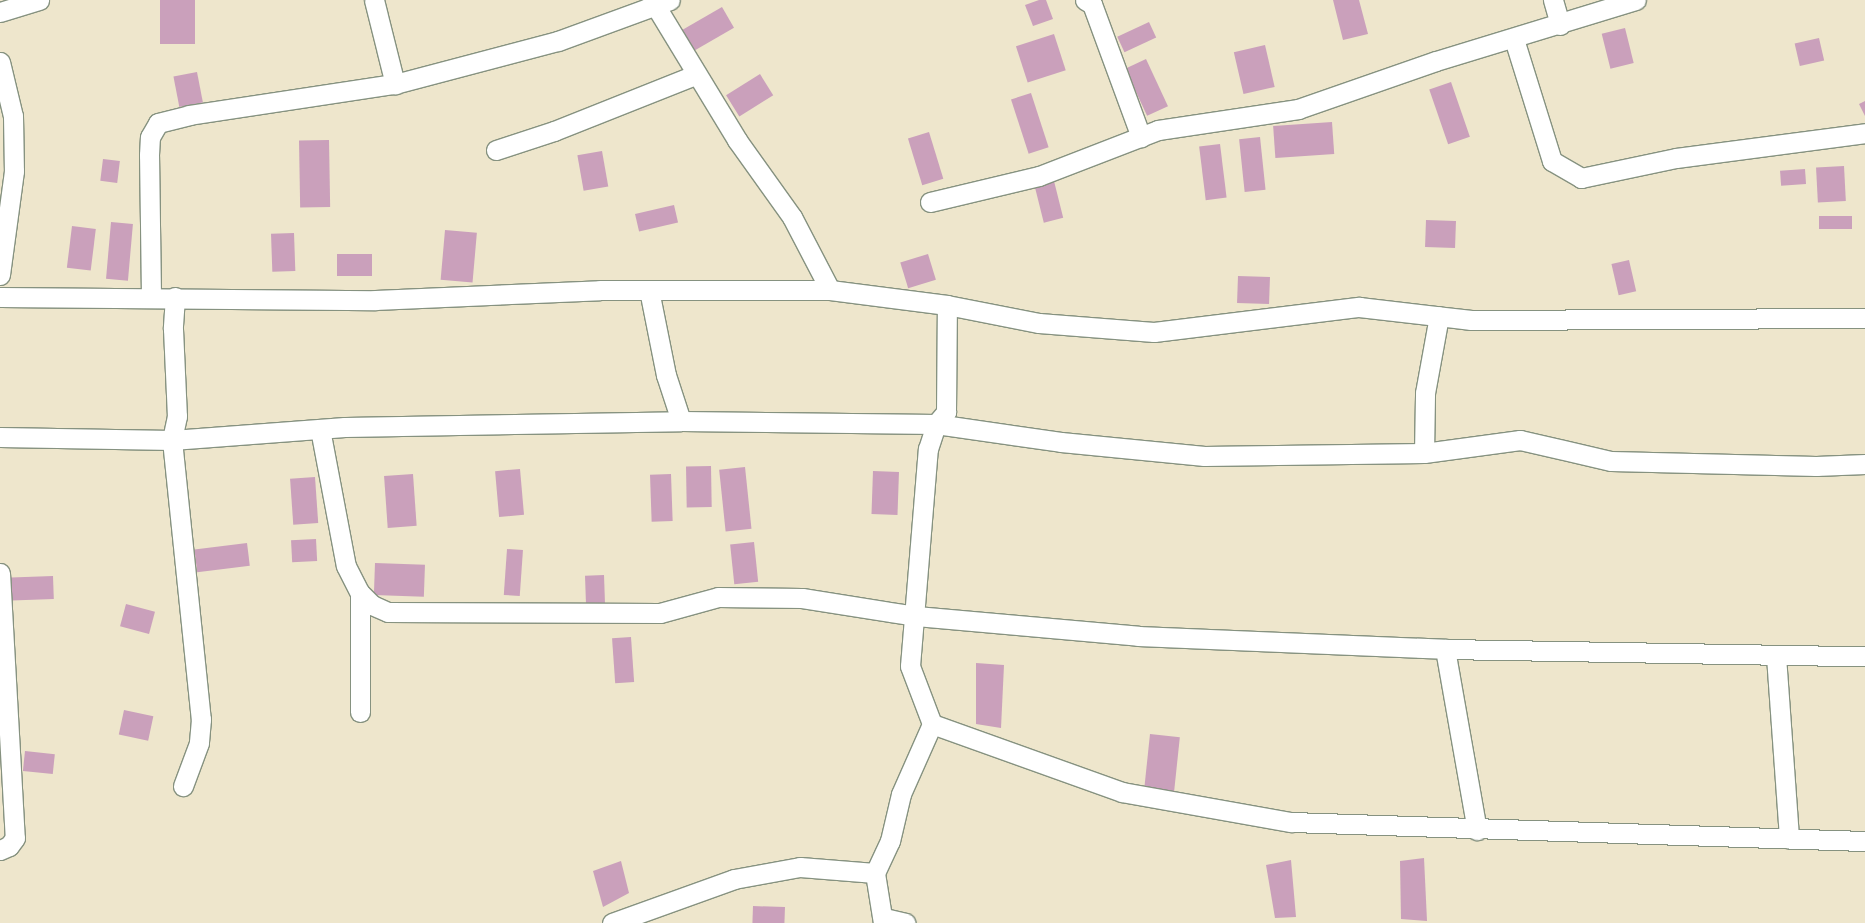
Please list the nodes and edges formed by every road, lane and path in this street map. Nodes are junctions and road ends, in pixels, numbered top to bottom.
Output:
1 (39, 0) edge
2 (374, 0) edge
3 (1085, 0) edge
4 (1553, 0) edge
5 (1636, 0) edge
6 (659, 2) edge
7 (0, 12) edge
8 (1560, 25) junction
9 (1514, 39) junction
10 (0, 62) edge
11 (696, 74) junction
12 (395, 84) junction
13 (1865, 133) edge
14 (1141, 137) junction
15 (496, 150) dead end
16 (930, 202) dead end
17 (0, 275) edge
18 (649, 290) junction
19 (830, 290) junction
20 (151, 296) junction
21 (0, 297) edge
22 (175, 297) junction
23 (947, 305) junction
24 (1439, 316) junction
25 (1865, 318) edge
26 (681, 421) junction
27 (936, 424) junction
28 (320, 429) junction
29 (0, 436) edge
30 (172, 440) junction
31 (1424, 453) junction
32 (1865, 464) edge
33 (0, 573) edge
34 (360, 593) junction
35 (916, 616) junction
36 (1445, 649) junction
37 (1776, 656) junction
38 (1865, 656) edge
39 (360, 712) dead end
40 (932, 724) junction
41 (183, 786) dead end
42 (1477, 830) junction
43 (1789, 839) junction
44 (1865, 841) edge
45 (0, 850) edge
46 (875, 873) junction
47 (620, 921) edge
48 (883, 921) edge
49 (904, 923) edge

1 - 7 street
2 - 12 street
3 - 14 street
4 - 8 street
5 - 8 street
6 - 11 street
6 - 12 street
8 - 9 street
9 - 13 street
9 - 14 street
10 - 17 street
11 - 15 street
11 - 19 street
12 - 20 street
14 - 16 street
18 - 19 street
18 - 22 street
18 - 26 street
19 - 23 street
20 - 21 street
20 - 22 street
22 - 30 street
23 - 24 street
23 - 27 street
24 - 25 street
24 - 31 street
26 - 27 street
26 - 28 street
27 - 31 street
27 - 35 street
28 - 30 street
28 - 34 street
29 - 30 street
30 - 41 street
31 - 32 street
33 - 45 street
34 - 35 street
34 - 39 street
35 - 36 street
35 - 40 street
36 - 37 street
36 - 42 street
37 - 38 street
37 - 43 street
40 - 42 street
40 - 46 street
42 - 43 street
43 - 44 street
46 - 47 street
46 - 48 street
48 - 49 street

